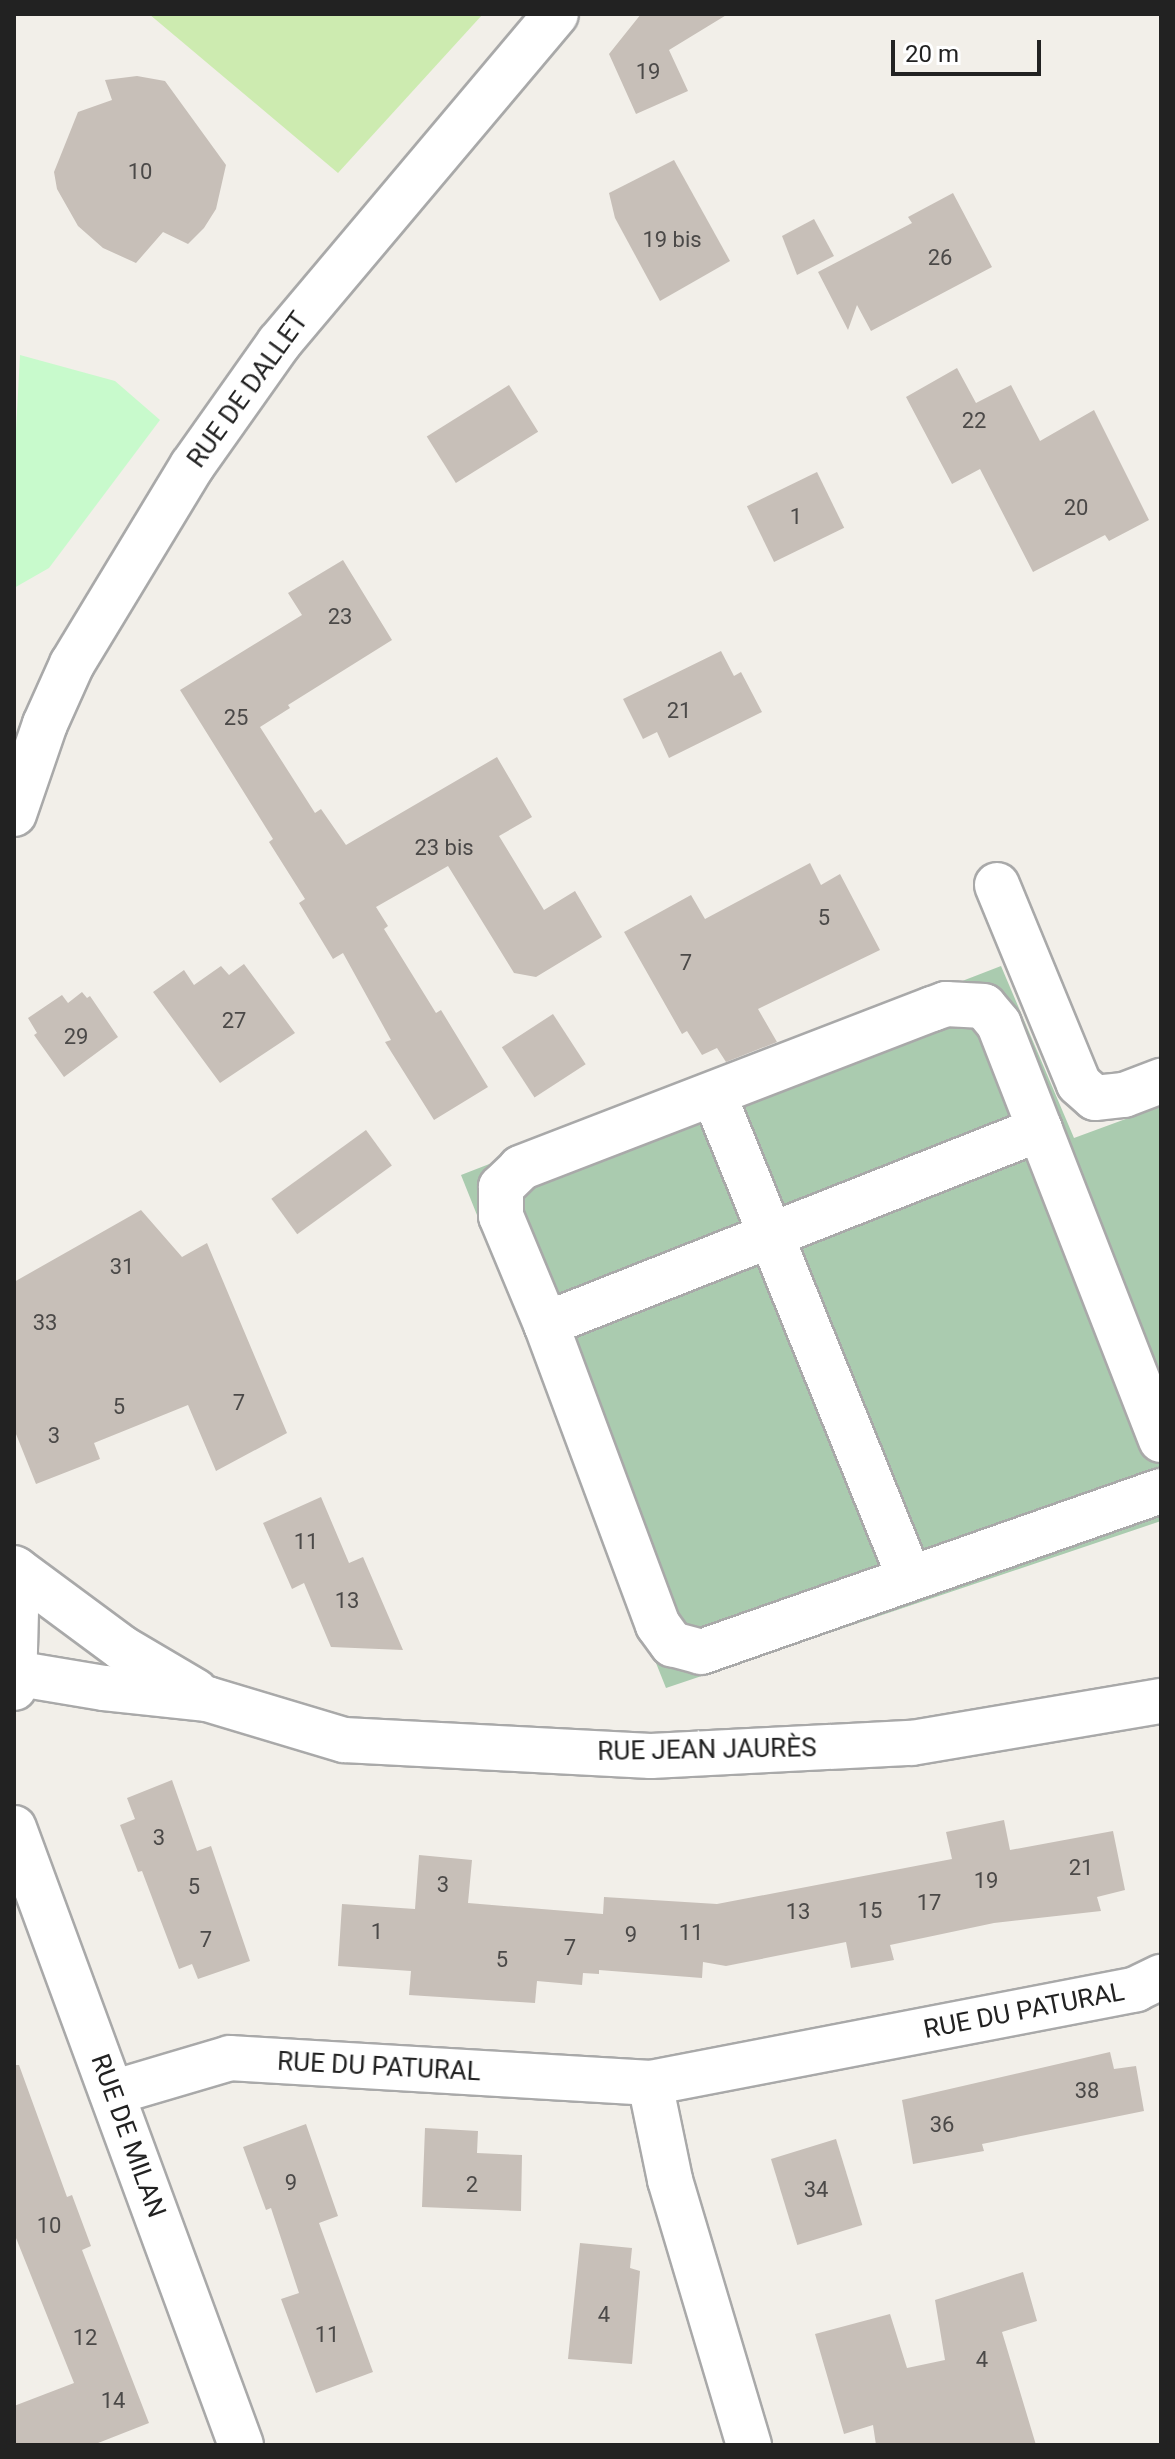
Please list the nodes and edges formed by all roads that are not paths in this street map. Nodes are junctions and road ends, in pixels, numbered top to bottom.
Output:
1 (556, 14) edge
2 (14, 814) edge
3 (997, 885) dead end
4 (1161, 1081) edge
5 (714, 1095) junction
6 (1040, 1129) junction
7 (771, 1236) junction
8 (546, 1324) junction
9 (1161, 1440) edge
10 (1161, 1491) edge
11 (15, 1569) edge
12 (910, 1579) junction
13 (14, 1678) edge
14 (207, 1699) junction
15 (1161, 1701) edge
16 (14, 1828) edge
17 (1161, 1977) edge
18 (650, 2083) junction
19 (112, 2093) junction
20 (241, 2445) edge
21 (749, 2445) edge

1 - 2 street, RUE DE DALLET
3 - 4 street
5 - 6 street
5 - 7 street
5 - 8 street
6 - 7 street
6 - 9 street
7 - 8 street
7 - 12 street
8 - 12 street
10 - 12 street
11 - 13 street
11 - 14 street, RUE JEAN JAURÈS
13 - 14 street, RUE JEAN JAURÈS
14 - 15 street, RUE JEAN JAURÈS
16 - 19 street, RUE DE MILAN
17 - 18 street, RUE DU PATURAL
18 - 19 street, RUE DU PATURAL
18 - 21 street
19 - 20 street, RUE DE MILAN

